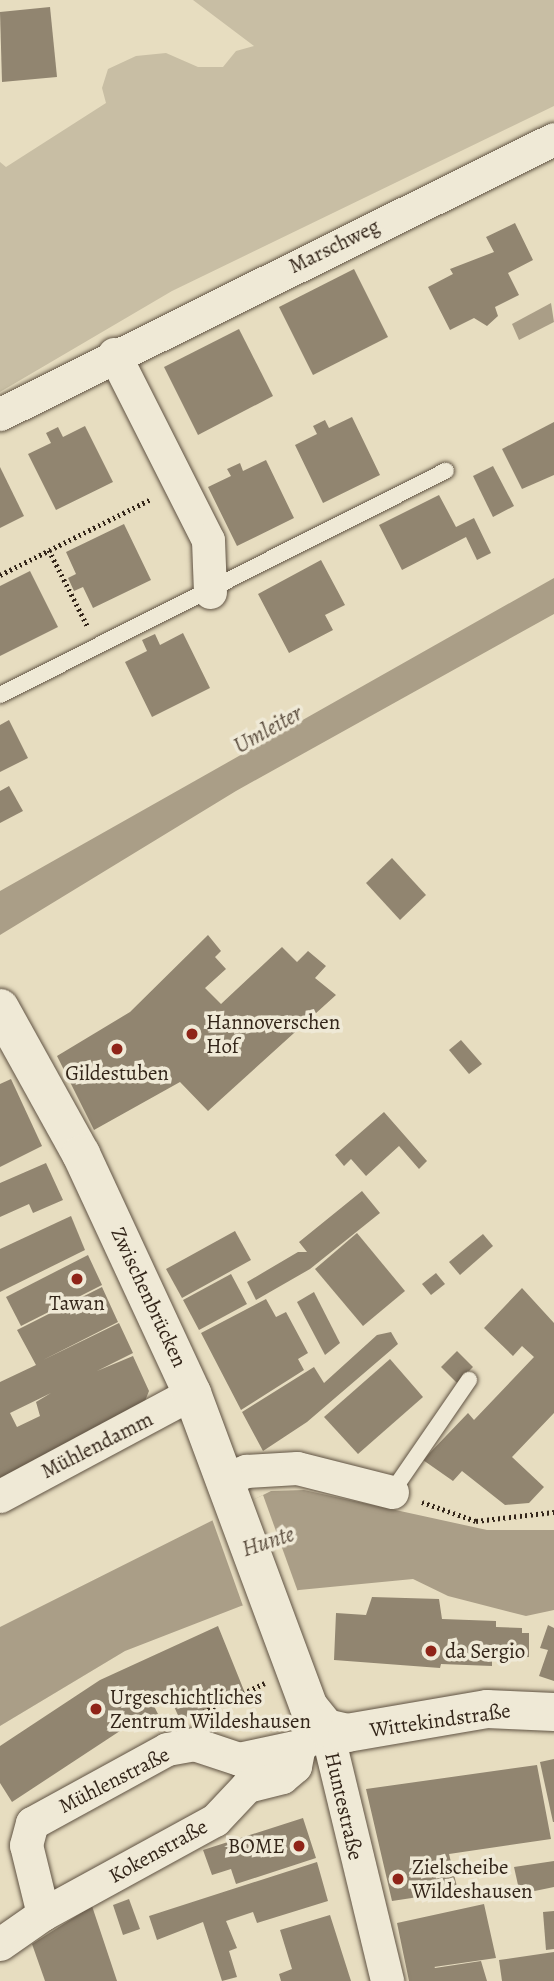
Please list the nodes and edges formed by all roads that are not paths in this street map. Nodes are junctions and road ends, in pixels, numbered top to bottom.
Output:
1 (554, 139) edge
2 (114, 354) junction
3 (0, 414) edge
4 (446, 471) dead end
5 (210, 592) junction
6 (0, 695) edge
7 (0, 1008) edge
8 (469, 1380) dead end
9 (192, 1393) junction
10 (392, 1492) joint
11 (232, 1493) junction
12 (0, 1496) edge
13 (269, 1600) joint
14 (554, 1712) edge
15 (312, 1737) junction
16 (43, 1914) junction
17 (0, 1944) edge
18 (387, 1981) edge

1 - 2 street, Marschweg
2 - 3 street, Marschweg
2 - 5 street
4 - 5 lane
5 - 6 lane
7 - 9 street, Zwischenbrücken
8 - 10 lane
9 - 11 street, Zwischenbrücken
9 - 12 street, Mühlendamm
10 - 11 street
11 - 13 street, Zwischenbrücken
13 - 15 street, Huntestraße
14 - 15 street, Wittekindstraße
15 - 16 street, Kokenstraße
15 - 16 street, Mühlenstraße
15 - 18 street, Huntestraße
16 - 17 street, Kokenstraße

